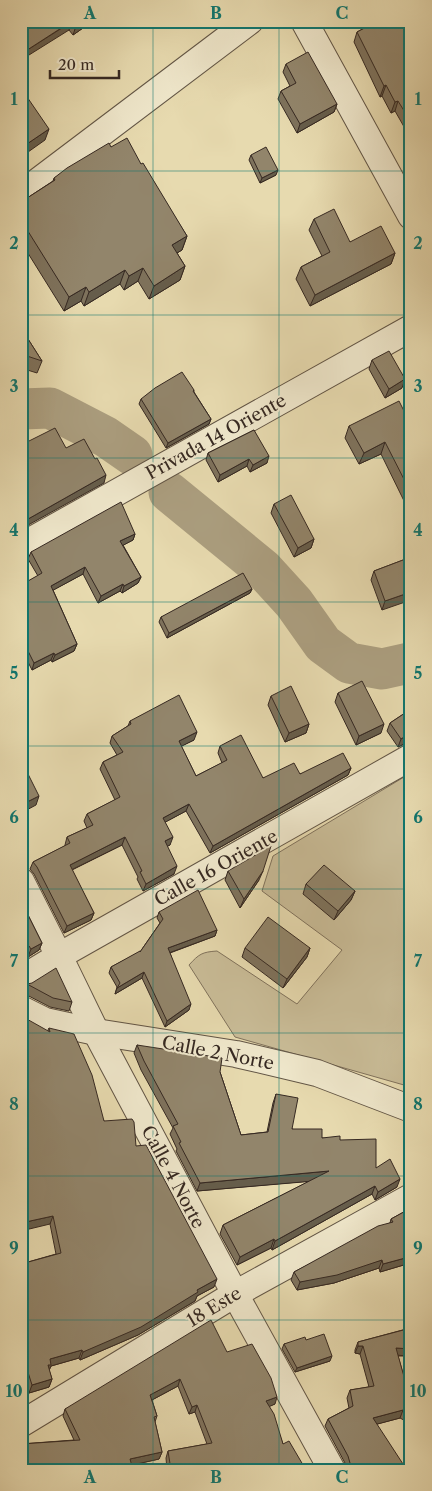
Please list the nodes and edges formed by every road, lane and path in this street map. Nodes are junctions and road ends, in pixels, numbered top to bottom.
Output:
1 (250, 21) edge
2 (304, 21) edge
3 (21, 194) edge
4 (411, 216) edge
5 (411, 328) edge
6 (21, 546) edge
7 (411, 757) edge
8 (21, 881) edge
9 (59, 956) junction
10 (21, 979) edge
11 (21, 1009) edge
12 (96, 1032) junction
13 (411, 1109) edge
14 (411, 1197) edge
15 (235, 1294) junction
16 (21, 1424) edge
17 (332, 1470) edge

1 - 3 street
2 - 4 street
5 - 6 street, Privada 14 Oriente
7 - 9 street, Calle 16 Oriente
8 - 9 street, Calle 4 Norte
9 - 10 street, Calle 16 Oriente
9 - 12 street, Calle 4 Norte
11 - 12 street, Calle 2 Norte
12 - 13 street, Calle 2 Norte
12 - 15 street, Calle 4 Norte
14 - 15 street, 18 Este
15 - 16 street, 18 Este
15 - 17 street, Calle 4 Norte

